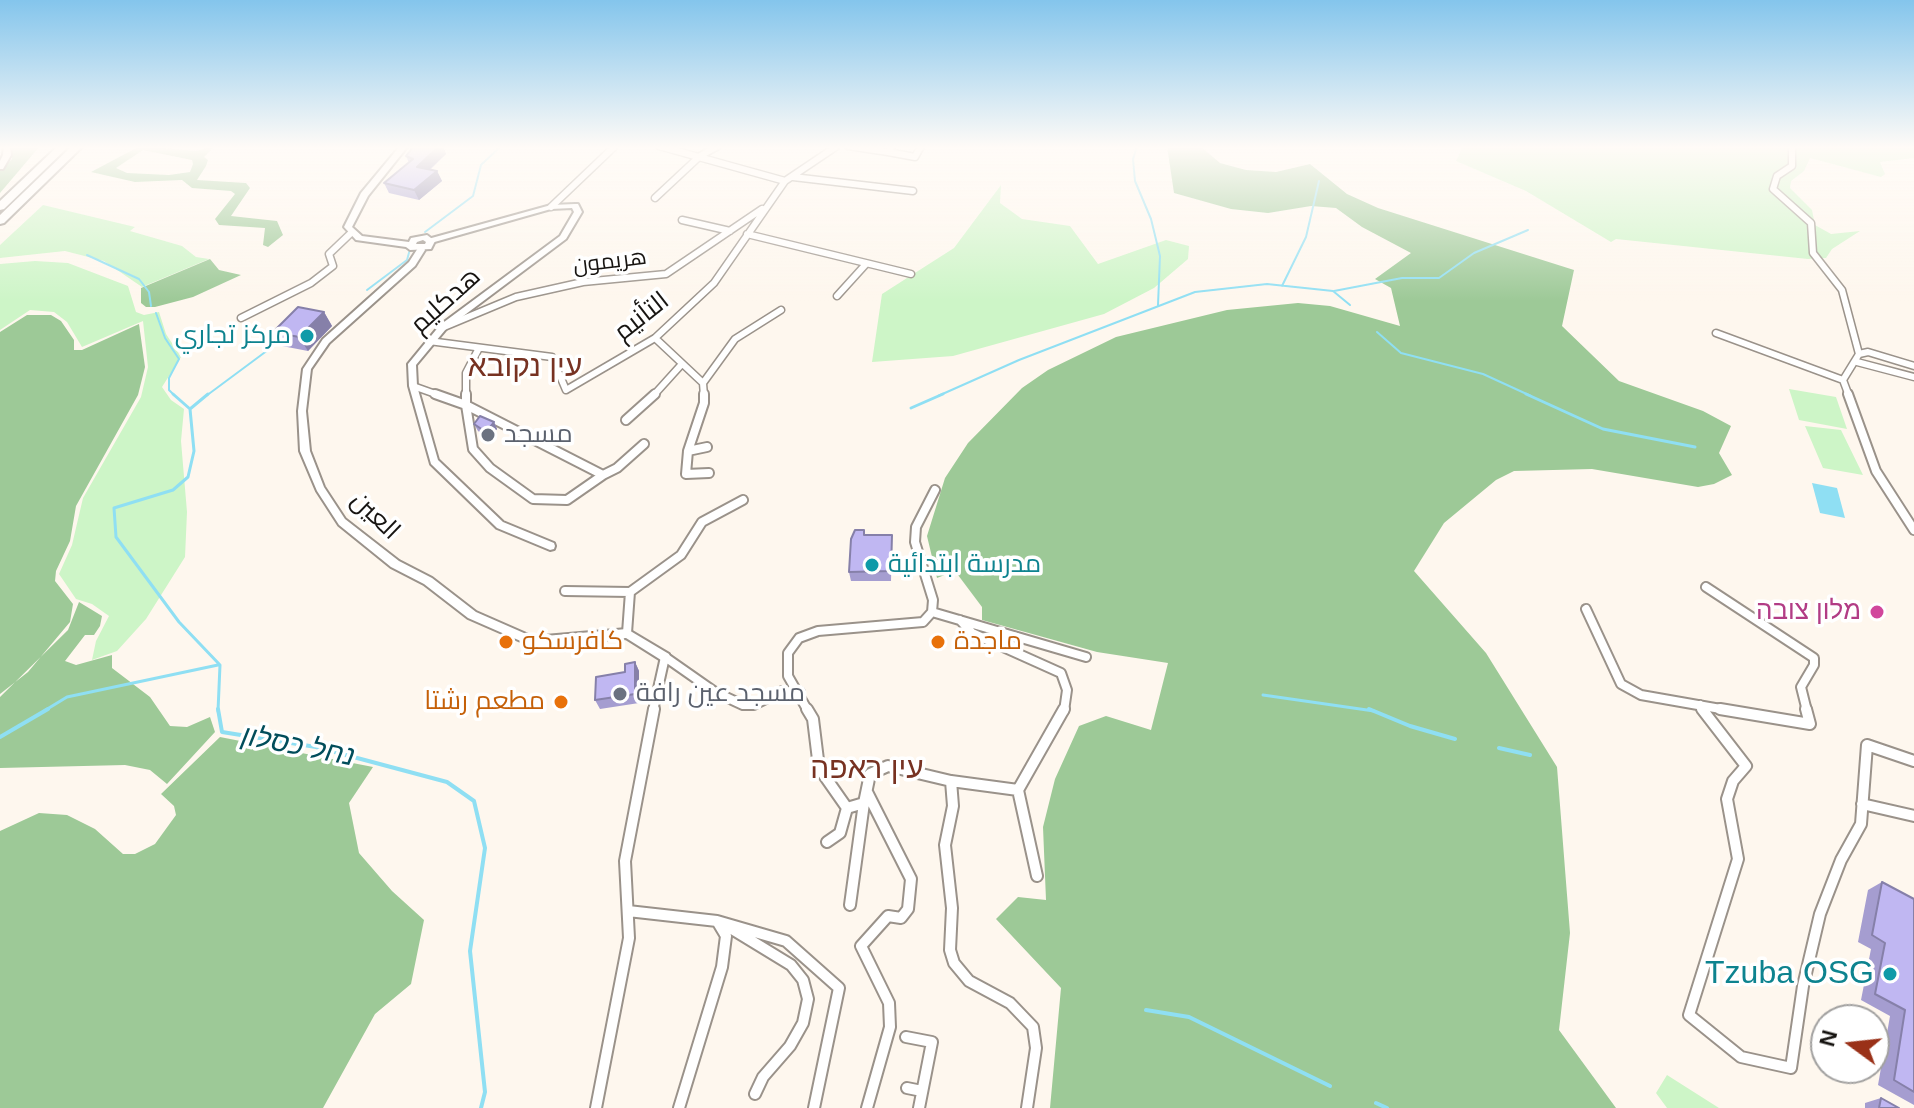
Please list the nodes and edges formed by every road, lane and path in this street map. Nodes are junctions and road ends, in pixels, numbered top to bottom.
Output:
1 (25, 198) edge
2 (27, 198) edge
3 (364, 198) edge
4 (561, 198) edge
5 (774, 198) edge
6 (1783, 198) edge
7 (768, 206) junction
8 (16, 207) junction
9 (551, 207) junction
10 (682, 220) dead end
11 (0, 221) edge
12 (730, 231) junction
13 (351, 233) junction
14 (747, 234) junction
15 (431, 241) junction
16 (410, 245) junction
17 (421, 250) junction
18 (866, 264) junction
19 (911, 274) dead end
20 (837, 296) dead end
21 (781, 310) dead end
22 (241, 318) dead end
23 (443, 327) junction
24 (1716, 333) dead end
25 (655, 338) junction
26 (429, 341) junction
27 (479, 348) junction
28 (1858, 358) junction
29 (681, 365) junction
30 (1914, 366) edge
31 (1914, 377) edge
32 (1843, 380) junction
33 (703, 383) junction
34 (413, 386) junction
35 (466, 405) junction
36 (626, 420) dead end
37 (644, 444) dead end
38 (707, 447) dead end
39 (688, 451) junction
40 (709, 473) dead end
41 (603, 475) junction
42 (935, 490) dead end
43 (743, 500) dead end
44 (1914, 530) edge
45 (550, 546) dead end
46 (1706, 587) dead end
47 (565, 591) dead end
48 (630, 592) junction
49 (1586, 609) dead end
50 (932, 612) junction
51 (960, 620) junction
52 (627, 633) junction
53 (665, 657) junction
54 (1086, 657) dead end
55 (800, 692) junction
56 (1700, 705) junction
57 (1914, 761) edge
58 (951, 781) junction
59 (1018, 790) junction
60 (866, 798) junction
61 (1862, 804) junction
62 (847, 808) junction
63 (1914, 816) edge
64 (827, 842) dead end
65 (1037, 876) dead end
66 (850, 905) dead end
67 (628, 911) junction
68 (717, 921) junction
69 (906, 1037) dead end
70 (907, 1088) dead end
71 (922, 1091) junction
72 (755, 1094) dead end
73 (596, 1108) edge
74 (679, 1108) edge
75 (814, 1108) edge
76 (867, 1108) edge
77 (919, 1108) edge
78 (1027, 1108) edge

1 - 8 highway
2 - 8 highway
3 - 13 main road
4 - 9 street
5 - 7 street, التأنيم
6 - 28 street
7 - 12 street, هريمون
7 - 14 street, التأنيم
8 - 11 highway
9 - 15 street, هدكليم
9 - 23 street, هدكليم
10 - 12 street
12 - 23 street, هريمون
13 - 16 main road
13 - 22 street
14 - 18 street
14 - 25 street, التأنيم
15 - 16 main road
15 - 17 main road
16 - 17 main road
17 - 52 street, العين
18 - 19 street
18 - 20 street
21 - 33 street
23 - 26 street, هدكليم
24 - 32 street
25 - 27 street, التأنيم
25 - 29 street
26 - 27 street, التأنيم
26 - 34 street, هدكليم
27 - 35 street
28 - 30 street
28 - 31 street
28 - 32 street
29 - 33 street
29 - 36 street
32 - 44 street
33 - 39 street
34 - 35 street
34 - 45 street
35 - 41 street
35 - 41 street
37 - 41 street
38 - 39 street
39 - 40 street
42 - 50 street
43 - 48 street
46 - 56 street
47 - 48 street
48 - 52 street
49 - 56 street
50 - 51 street
50 - 55 street
51 - 54 street
51 - 59 street
52 - 53 street
53 - 55 street
53 - 67 street
55 - 62 street
56 - 61 street
57 - 61 street
58 - 59 street
58 - 60 street
58 - 78 street
59 - 65 street
60 - 62 street
60 - 66 street
60 - 76 street
61 - 63 street
62 - 64 street
67 - 68 street
67 - 73 street
68 - 72 street
68 - 74 street
68 - 75 street
69 - 71 street
70 - 71 street
71 - 77 street

